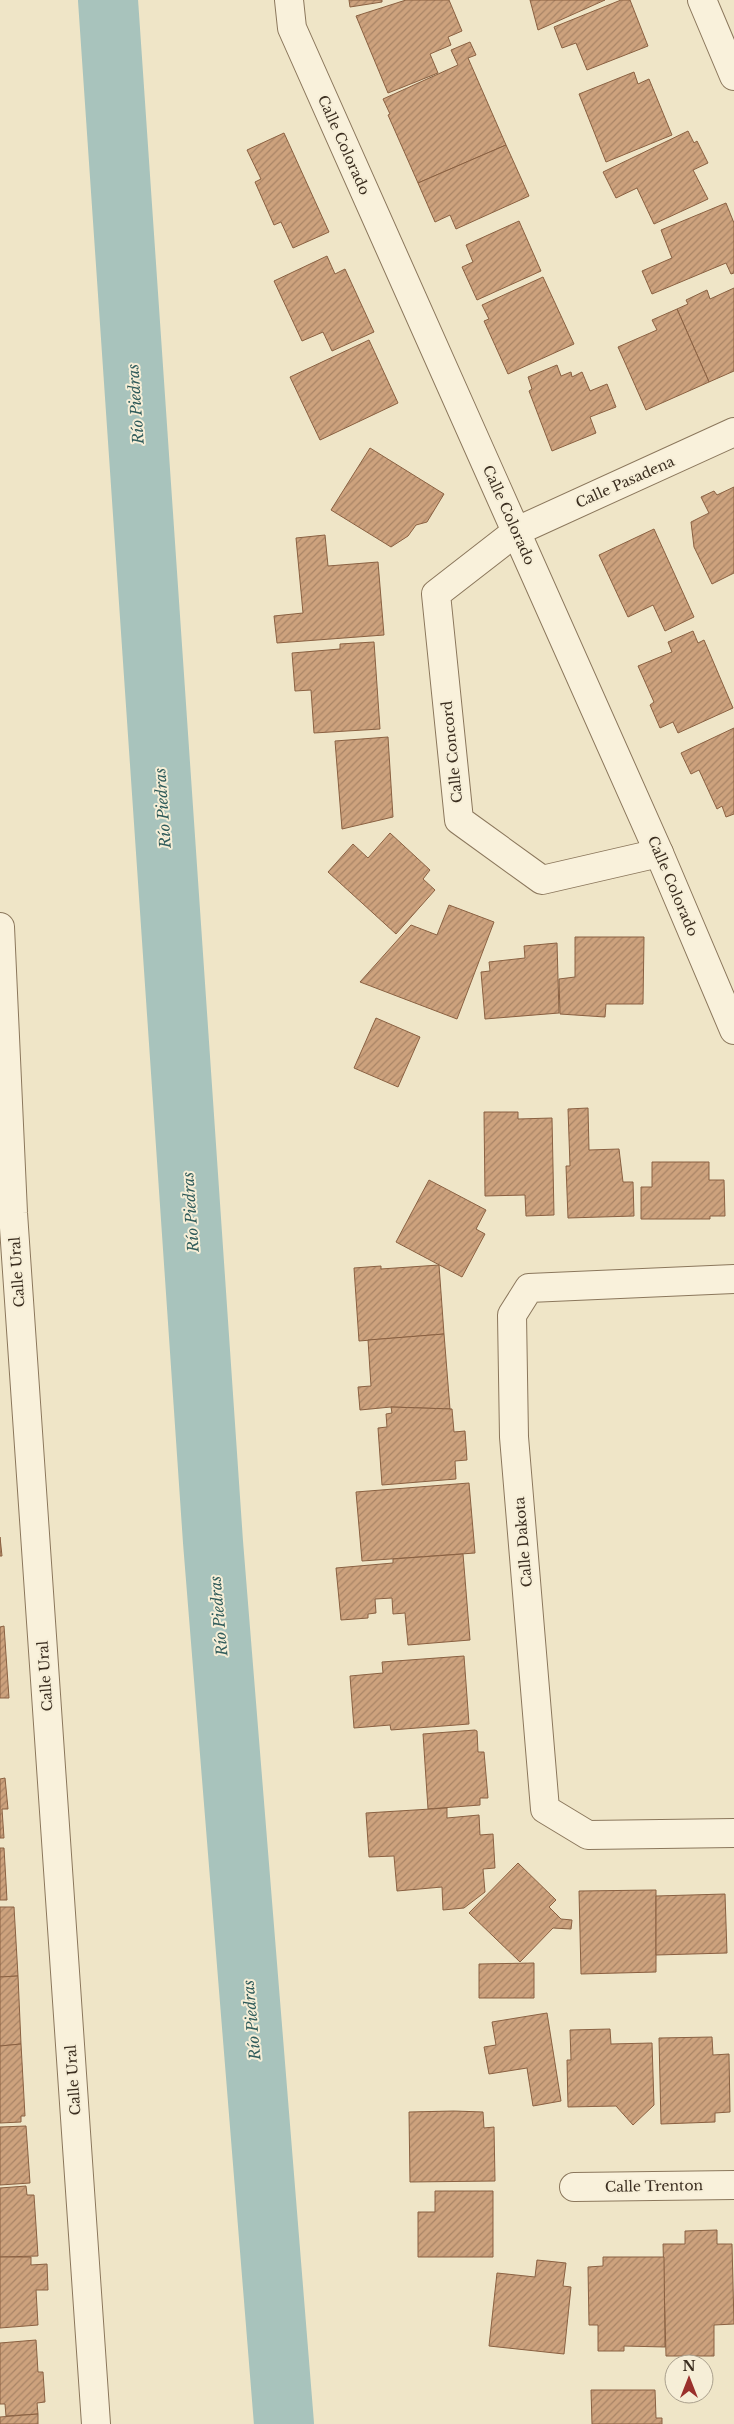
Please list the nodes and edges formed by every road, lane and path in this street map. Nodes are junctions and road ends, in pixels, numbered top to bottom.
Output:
1 (289, 0) edge
2 (702, 0) edge
3 (734, 76) edge
4 (734, 432) edge
5 (516, 531) junction
6 (659, 853) junction
7 (0, 927) edge
8 (734, 1030) edge
9 (6, 1214) edge
10 (734, 1279) edge
11 (734, 1833) edge
12 (734, 2185) edge
13 (574, 2187) dead end
14 (96, 2424) edge

1 - 5 street, Calle Colorado
2 - 3 street
4 - 5 street, Calle Pasadena
5 - 6 street, Calle Colorado
5 - 6 street, Calle Concord
6 - 8 street, Calle Colorado
7 - 9 street, Calle Ural
9 - 14 street, Calle Ural
10 - 11 street, Calle Dakota
12 - 13 street, Calle Trenton

